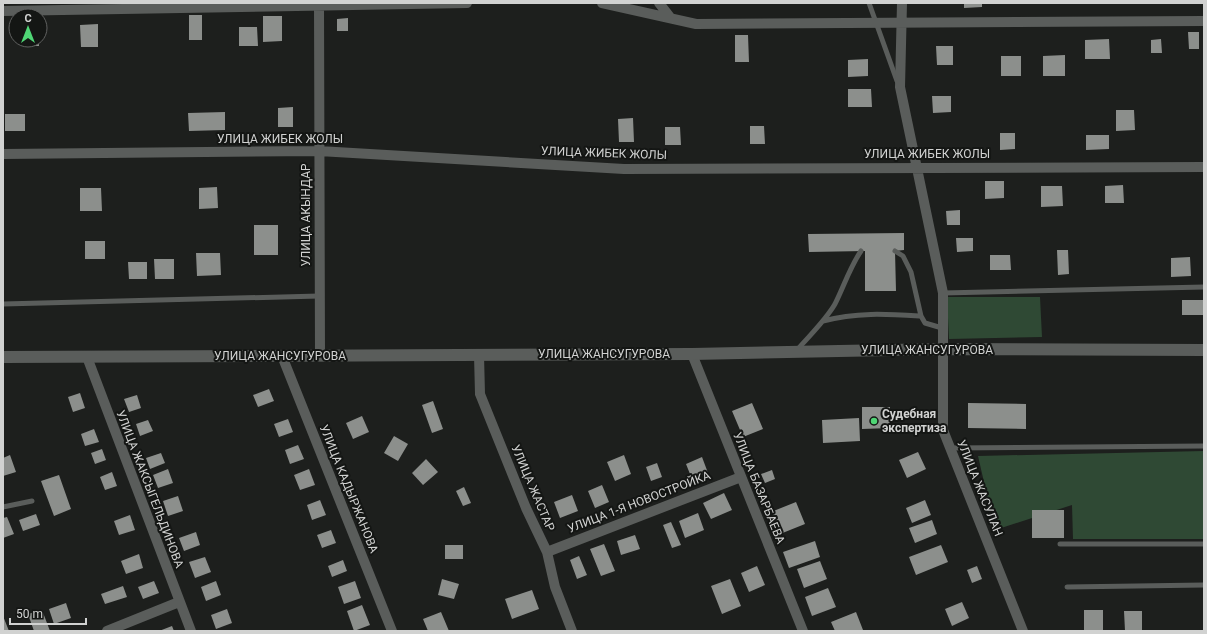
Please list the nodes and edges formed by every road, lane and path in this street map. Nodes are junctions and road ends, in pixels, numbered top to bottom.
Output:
1 (467, 3) edge
2 (602, 3) edge
3 (659, 3) edge
4 (868, 3) edge
5 (902, 3) edge
6 (319, 4) edge
7 (3, 11) edge
8 (670, 17) junction
9 (1204, 21) edge
10 (876, 23) junction
11 (902, 23) junction
12 (900, 87) junction
13 (319, 151) junction
14 (3, 154) edge
15 (915, 167) junction
16 (1204, 168) edge
17 (861, 250) dead end
18 (895, 250) dead end
19 (1204, 287) edge
20 (943, 293) junction
21 (319, 296) junction
22 (3, 304) edge
23 (921, 316) junction
24 (823, 321) junction
25 (942, 328) junction
26 (942, 350) junction
27 (1204, 350) edge
28 (797, 351) junction
29 (479, 354) junction
30 (692, 354) junction
31 (320, 355) junction
32 (282, 356) junction
33 (3, 357) edge
34 (86, 357) junction
35 (1204, 446) edge
36 (950, 448) junction
37 (741, 477) junction
38 (32, 501) dead end
39 (3, 507) edge
40 (1060, 544) dead end
41 (1204, 544) edge
42 (547, 552) junction
43 (1204, 585) edge
44 (1067, 587) dead end
45 (178, 602) junction
46 (107, 631) edge
47 (190, 631) edge
48 (392, 631) edge
49 (572, 631) edge
50 (803, 631) edge
51 (1023, 631) edge

1 - 6 street
2 - 8 street
3 - 8 street
4 - 10 lane
5 - 11 street, УЛИЦА ЖАСУЛАН
6 - 7 street
6 - 13 street, УЛИЦА АКЫНДАР
8 - 10 street
9 - 11 street
10 - 11 street
10 - 12 lane
11 - 12 street, УЛИЦА ЖАСУЛАН
12 - 15 street, УЛИЦА ЖАСУЛАН
13 - 14 street, УЛИЦА ЖИБЕК ЖОЛЫ
13 - 15 street, УЛИЦА ЖИБЕК ЖОЛЫ
13 - 21 street, УЛИЦА АКЫНДАР
15 - 16 street, УЛИЦА ЖИБЕК ЖОЛЫ
15 - 20 street, УЛИЦА ЖАСУЛАН
17 - 24 lane
18 - 23 lane
19 - 20 lane
20 - 25 street, УЛИЦА ЖАСУЛАН
21 - 22 lane
21 - 31 street, УЛИЦА АКЫНДАР
23 - 24 lane
23 - 25 lane
24 - 28 lane
25 - 26 street, УЛИЦА ЖАСУЛАН
26 - 27 main road, УЛИЦА ЖАНСУГУРОВА
26 - 28 main road, УЛИЦА ЖАНСУГУРОВА
26 - 36 street, УЛИЦА ЖАСУЛАН
28 - 30 main road, УЛИЦА ЖАНСУГУРОВА
29 - 30 main road, УЛИЦА ЖАНСУГУРОВА
29 - 31 main road, УЛИЦА ЖАНСУГУРОВА
29 - 42 street, УЛИЦА ЖАСТАР
30 - 37 street, УЛИЦА БАЗАРБАЕВА
31 - 32 main road, УЛИЦА ЖАНСУГУРОВА
32 - 34 main road, УЛИЦА ЖАНСУГУРОВА
32 - 48 street, УЛИЦА КАДЫРЖАНОВА
33 - 34 main road, УЛИЦА ЖАНСУГУРОВА
34 - 45 street, УЛИЦА ЖАКСЫГЕЛЬДИНОВА
35 - 36 lane
36 - 51 street, УЛИЦА ЖАСУЛАН
37 - 42 street, УЛИЦА 1-Я НОВОСТРОЙКА
37 - 50 street, УЛИЦА БАЗАРБАЕВА
38 - 39 lane
40 - 41 lane
42 - 49 street, УЛИЦА ЖАСТАР
43 - 44 lane
45 - 46 street
45 - 47 street, УЛИЦА ЖАКСЫГЕЛЬДИНОВА

